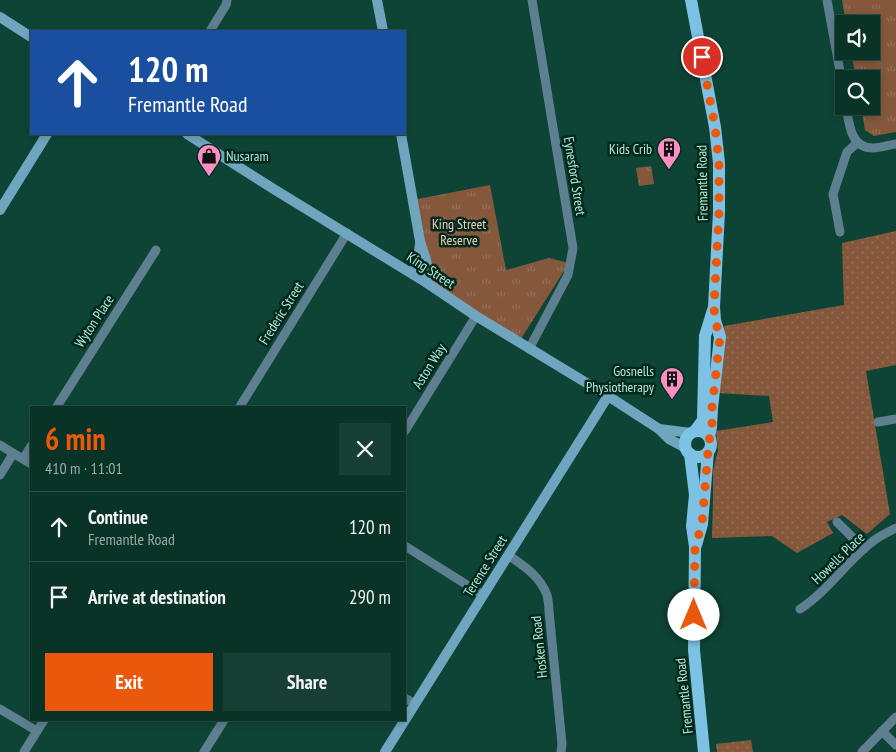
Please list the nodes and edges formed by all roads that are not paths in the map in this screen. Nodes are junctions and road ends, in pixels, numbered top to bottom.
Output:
1 (227, 0) edge
2 (377, 0) edge
3 (532, 0) edge
4 (691, 0) edge
5 (827, 0) edge
6 (0, 17) edge
7 (211, 30) edge
8 (383, 30) edge
9 (30, 36) edge
10 (840, 70) edge
11 (848, 115) edge
12 (46, 135) edge
13 (189, 135) edge
14 (401, 135) edge
15 (857, 143) junction
16 (896, 144) edge
17 (0, 210) edge
18 (840, 232) dead end
19 (347, 233) junction
20 (420, 241) junction
21 (156, 250) dead end
22 (413, 274) junction
23 (427, 283) junction
24 (714, 307) junction
25 (476, 316) junction
26 (530, 349) junction
27 (608, 396) junction
28 (57, 406) edge
29 (240, 406) edge
30 (896, 419) edge
31 (878, 422) dead end
32 (406, 429) edge
33 (659, 429) junction
34 (693, 432) junction
35 (709, 437) junction
36 (0, 445) edge
37 (30, 448) edge
38 (688, 451) junction
39 (708, 452) junction
40 (13, 454) junction
41 (23, 459) junction
42 (30, 463) edge
43 (0, 475) edge
44 (837, 522) dead end
45 (896, 528) edge
46 (406, 547) edge
47 (695, 547) junction
48 (864, 549) junction
49 (508, 555) junction
50 (483, 595) junction
51 (800, 609) dead end
52 (406, 699) edge
53 (415, 704) junction
54 (0, 709) edge
55 (896, 717) edge
56 (406, 718) edge
57 (43, 721) edge
58 (223, 721) edge
59 (404, 721) edge
60 (37, 731) junction
61 (882, 732) junction
62 (896, 745) edge
63 (24, 752) edge
64 (204, 752) edge
65 (385, 752) edge
66 (561, 752) edge
67 (704, 752) edge
68 (862, 752) edge

1 - 7 street
2 - 8 main road
3 - 26 street, Eynesford Street
4 - 24 main road, Fremantle Road
5 - 10 street
6 - 9 main road
11 - 15 street
12 - 17 main road
13 - 19 main road, King Street
14 - 20 main road
15 - 16 street
15 - 18 street
19 - 22 main road, King Street
19 - 29 street, Frederic Street
20 - 22 main road
20 - 23 main road
21 - 28 street, Wyton Place
22 - 23 main road, King Street
23 - 25 main road, King Street
24 - 34 main road, Fremantle Road
24 - 35 main road, Fremantle Road
25 - 26 main road, King Street
25 - 32 street, Aston Way
26 - 27 main road, King Street
27 - 33 main road, King Street
27 - 49 main road, Terence Street
30 - 31 street
33 - 34 main road, King Street
33 - 38 main road, King Street
34 - 35 main road
34 - 38 main road
35 - 39 main road
36 - 40 street
37 - 41 street
38 - 39 main road
38 - 47 main road, Fremantle Road
39 - 47 main road, Fremantle Road
40 - 41 street
40 - 43 street
41 - 42 street
44 - 48 street
45 - 48 street, Howells Place
46 - 50 street
47 - 67 main road, Fremantle Road
48 - 51 street, Howells Place
49 - 50 main road, Terence Street
49 - 66 street, Hosken Road
50 - 53 main road, Terence Street
52 - 53 street
53 - 56 main road, Terence Street
54 - 60 street
55 - 61 street
57 - 60 street
58 - 64 street
59 - 65 main road, Terence Street
60 - 63 street
61 - 62 street
61 - 68 street

